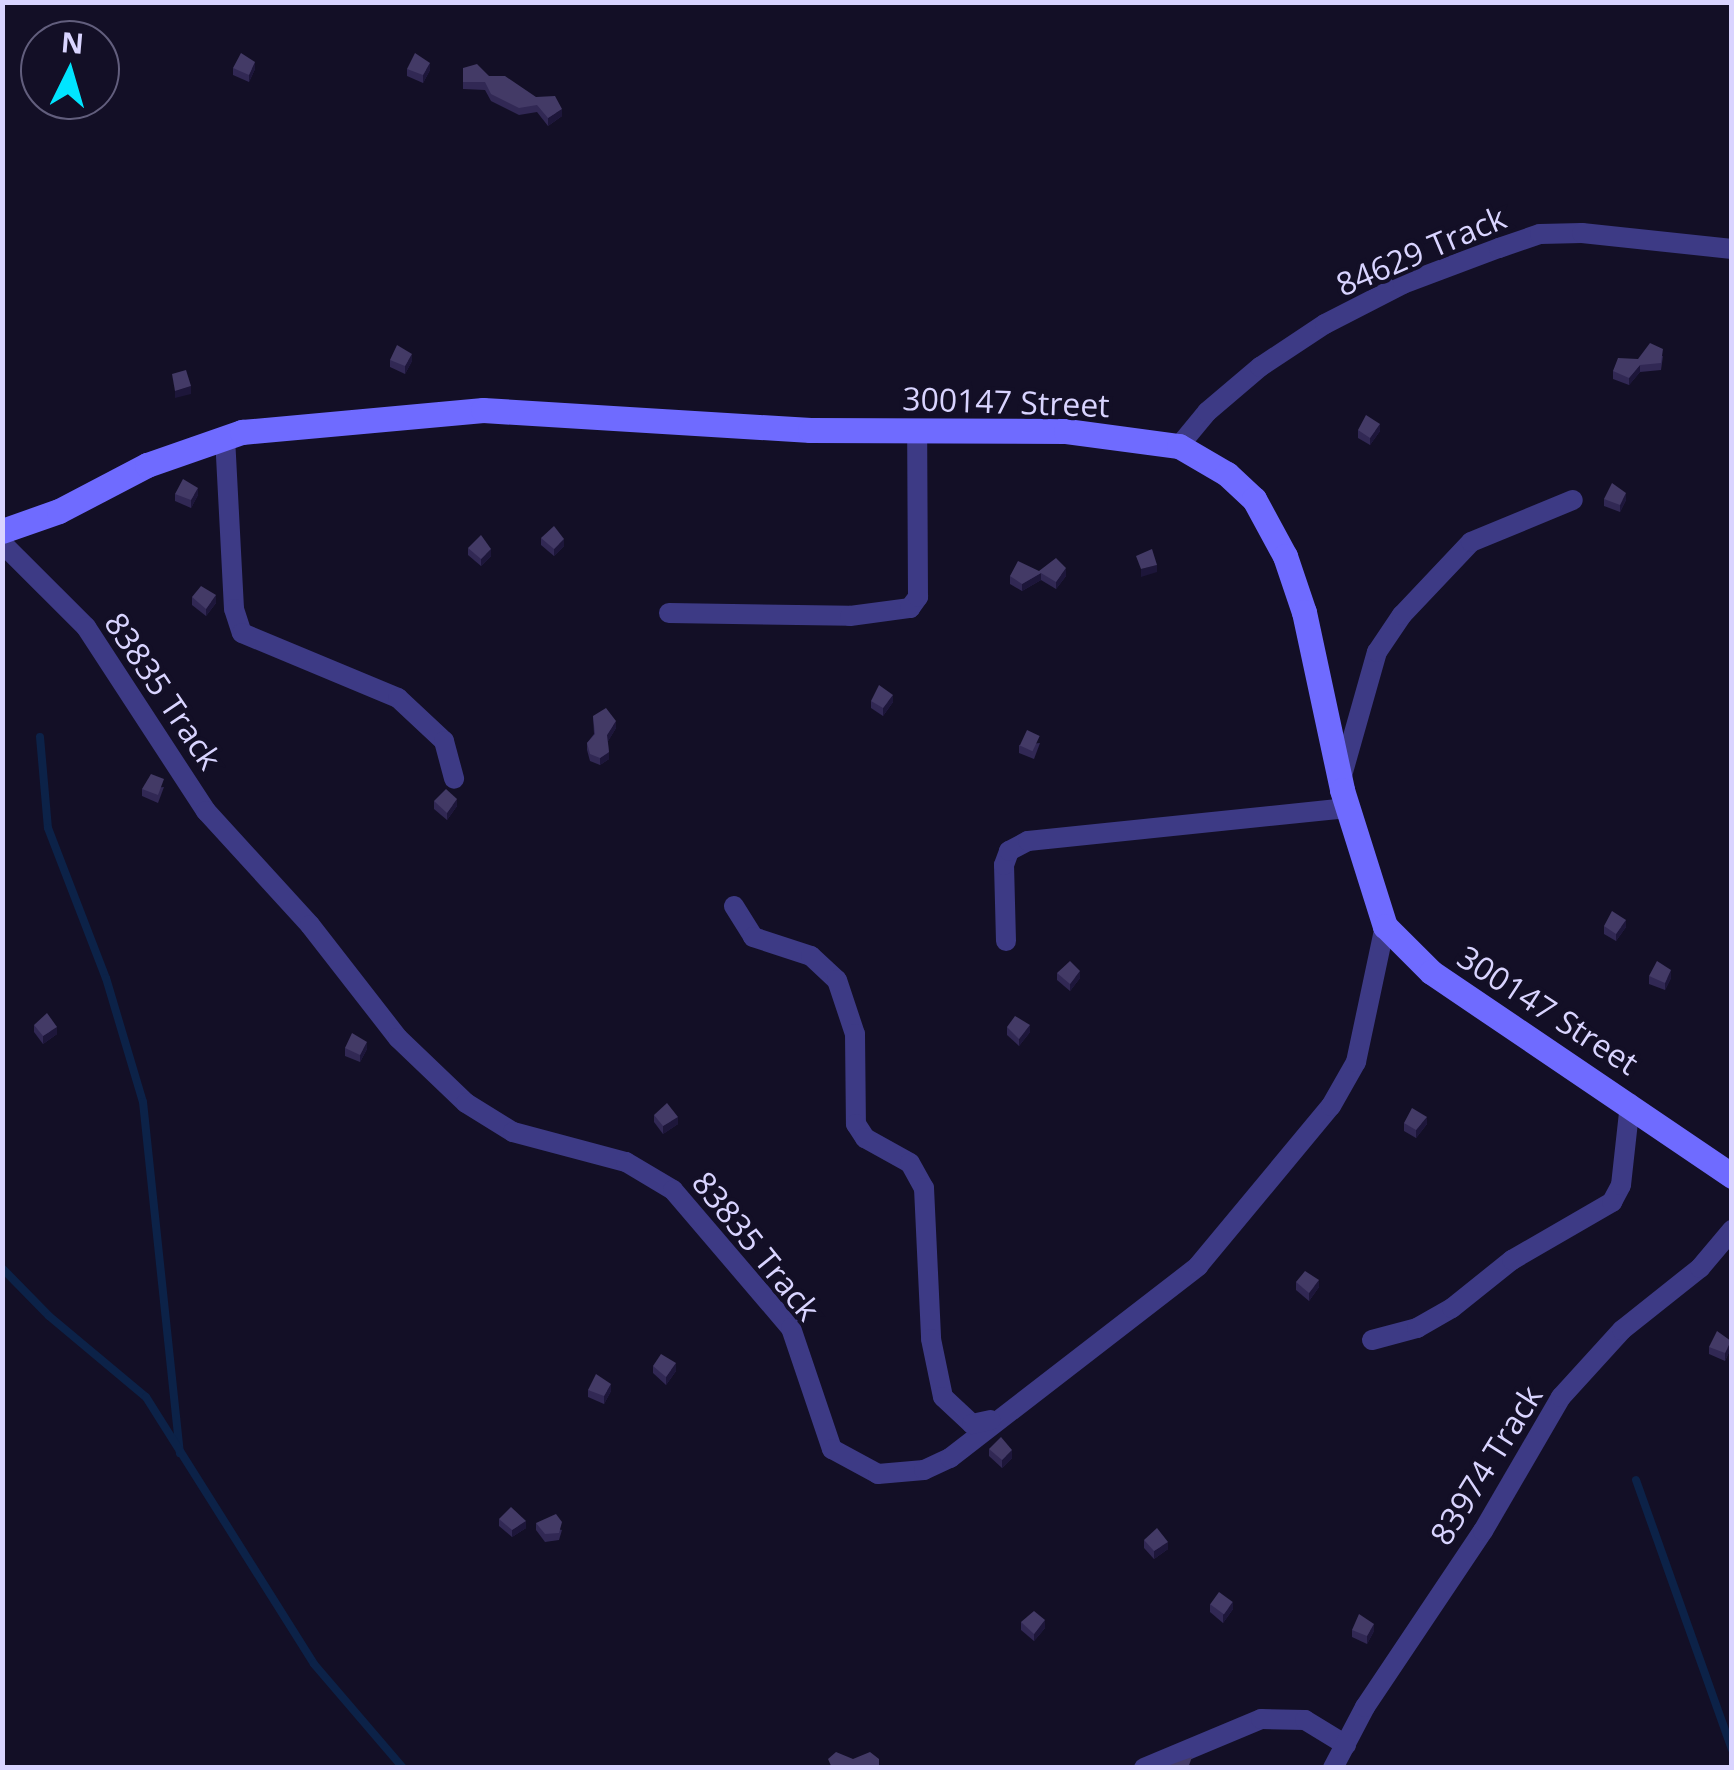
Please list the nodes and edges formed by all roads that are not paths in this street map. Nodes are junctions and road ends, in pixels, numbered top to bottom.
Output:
1 (1732, 249) edge
2 (917, 430) junction
3 (224, 437) junction
4 (1180, 446) junction
5 (1573, 500) dead end
6 (2, 532) edge
7 (2, 543) edge
8 (669, 612) dead end
9 (454, 779) dead end
10 (1340, 781) junction
11 (1347, 808) junction
12 (734, 906) dead end
13 (1385, 926) junction
14 (1006, 941) dead end
15 (1630, 1103) junction
16 (1732, 1176) edge
17 (1732, 1230) edge
18 (1372, 1340) dead end
19 (993, 1420) junction
20 (1346, 1745) junction
21 (1144, 1768) edge
22 (1334, 1768) edge

1 - 4 street, 84629 Track
2 - 3 street, 300147 Street
2 - 4 street, 300147 Street
2 - 8 street
3 - 6 street, 300147 Street
3 - 9 street
4 - 10 street, 300147 Street
5 - 10 street
7 - 19 street, 83835 Track
10 - 11 street, 300147 Street
11 - 13 street, 300147 Street
11 - 14 street
12 - 19 street
13 - 15 street, 300147 Street
13 - 19 street, 83835 Track
15 - 16 street, 300147 Street
15 - 18 street
17 - 20 street, 83974 Track
20 - 21 street
20 - 22 street, 83974 Track

